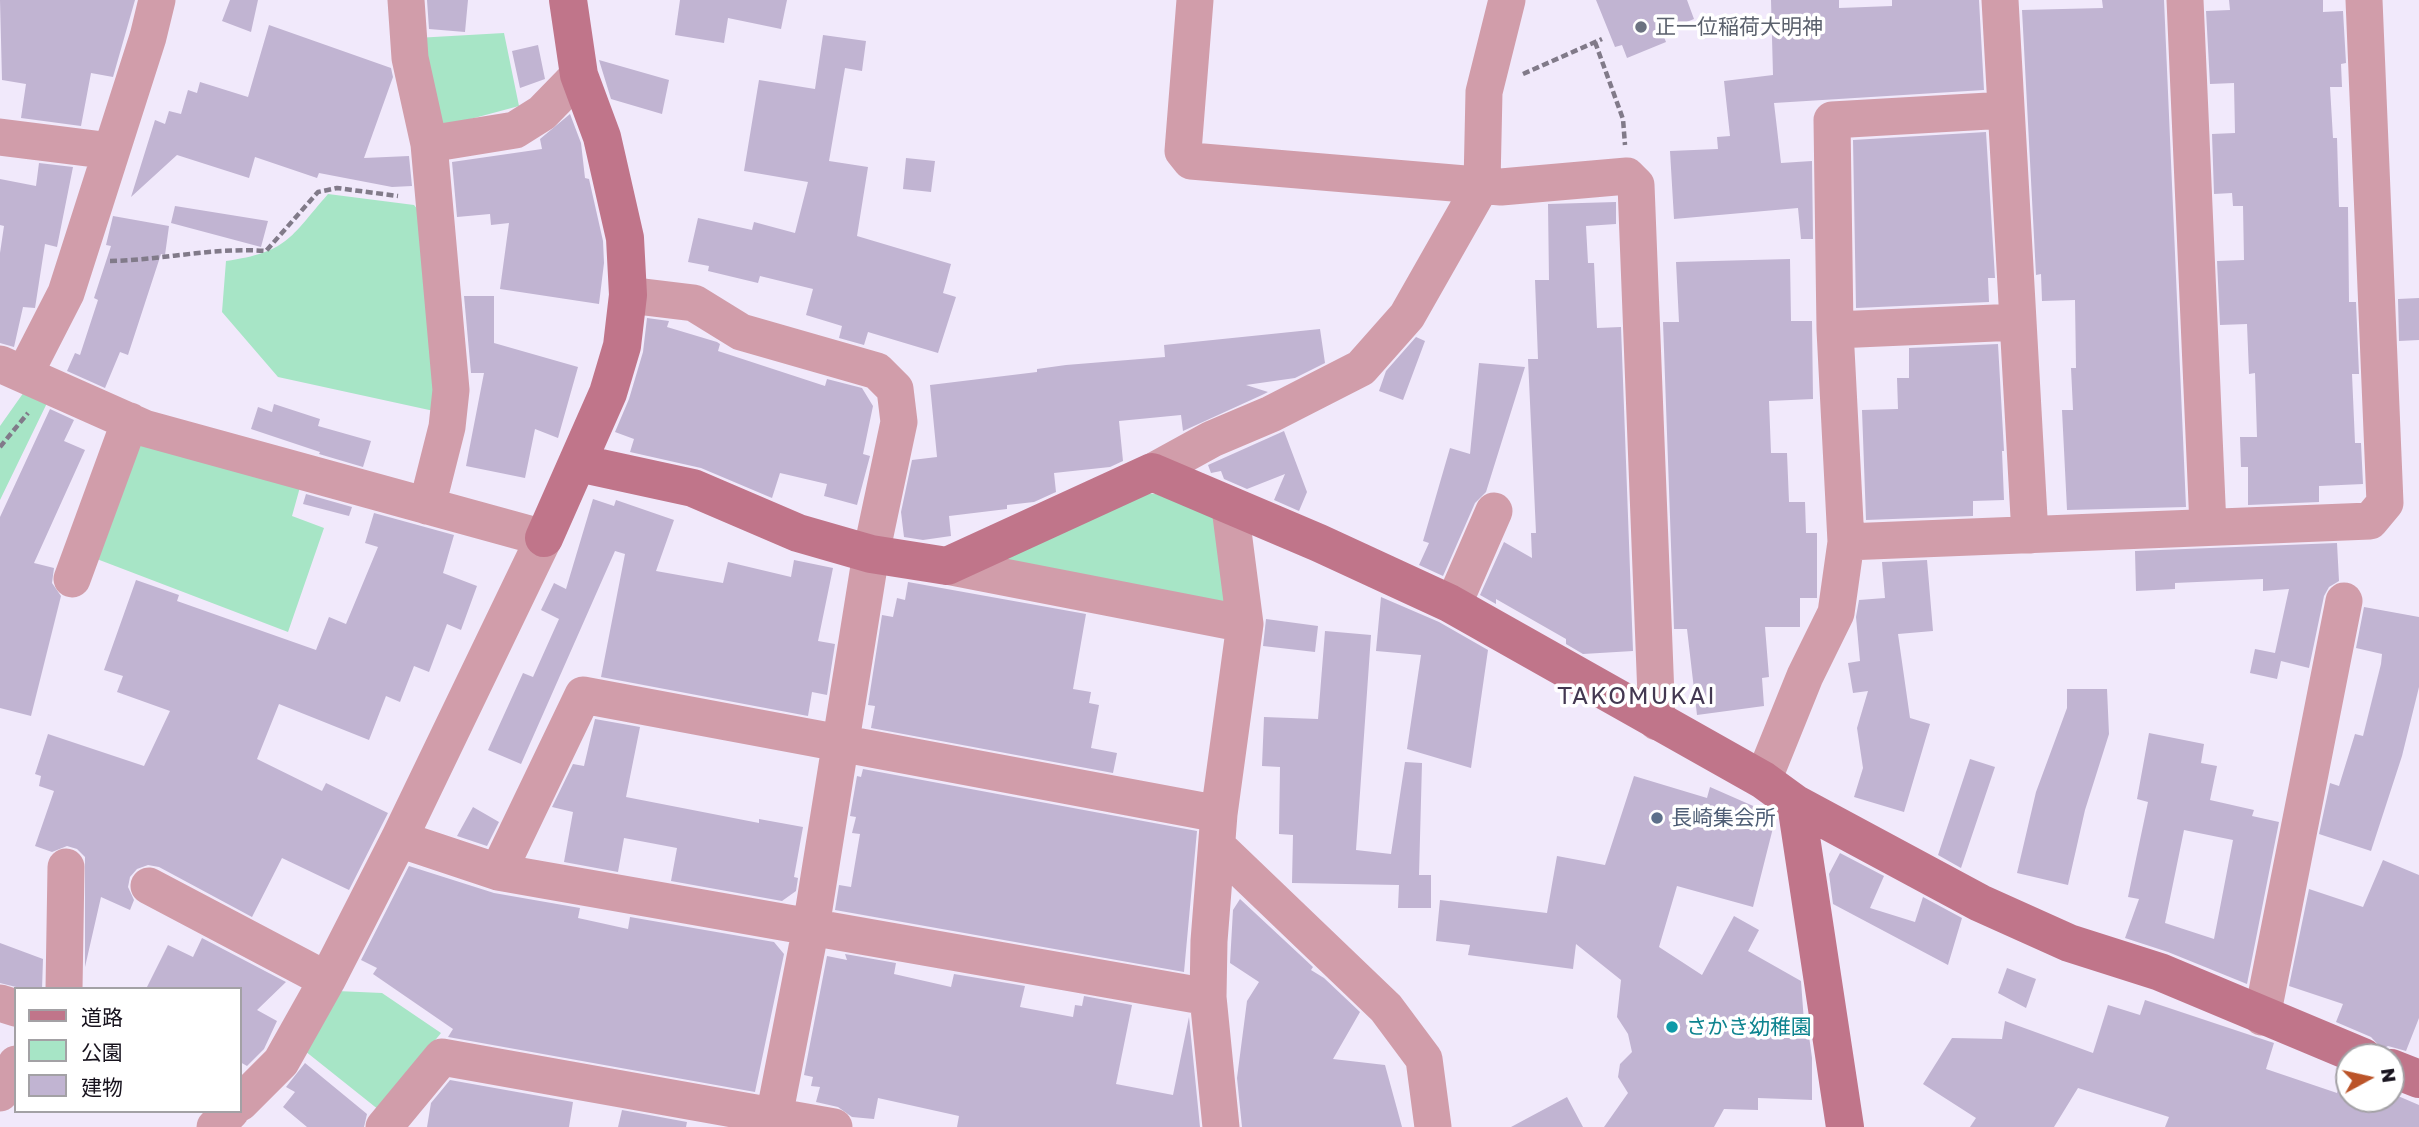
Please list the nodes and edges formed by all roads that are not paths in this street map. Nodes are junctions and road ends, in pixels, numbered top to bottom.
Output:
1 (156, 0) edge
2 (407, 0) edge
3 (568, 0) edge
4 (1195, 0) edge
5 (1507, 0) edge
6 (2000, 0) edge
7 (2185, 0) edge
8 (2364, 0) edge
9 (579, 75) junction
10 (2006, 110) junction
11 (0, 137) edge
12 (429, 144) junction
13 (111, 151) junction
14 (1482, 184) junction
15 (628, 295) junction
16 (2018, 322) junction
17 (1835, 330) junction
18 (12, 369) edge
19 (130, 421) junction
20 (578, 463) junction
21 (1153, 472) junction
22 (427, 506) junction
23 (1230, 508) junction
24 (1494, 511) dead end
25 (2208, 526) junction
26 (2030, 535) junction
27 (544, 538) junction
28 (1846, 542) junction
29 (871, 554) junction
30 (947, 566) junction
31 (72, 579) dead end
32 (2344, 601) dead end
33 (1453, 606) junction
34 (1245, 624) junction
35 (1657, 722) junction
36 (841, 741) junction
37 (1763, 780) junction
38 (1796, 804) junction
39 (1219, 831) junction
40 (400, 839) junction
41 (66, 867) dead end
42 (498, 872) junction
43 (149, 886) dead end
44 (810, 926) junction
45 (327, 980) junction
46 (64, 987) edge
47 (1208, 998) junction
48 (2262, 1017) junction
49 (2335, 1046) edge
50 (14, 1068) edge
51 (0, 1093) edge
52 (242, 1101) edge
53 (229, 1113) edge
54 (773, 1121) edge
55 (215, 1127) edge
56 (384, 1127) edge
57 (834, 1127) edge
58 (1222, 1127) edge
59 (1433, 1127) edge
60 (1845, 1127) edge

1 - 13 street
2 - 12 street
3 - 9 street
4 - 14 street
5 - 14 street
6 - 10 street
7 - 25 street
8 - 25 street
9 - 12 street
9 - 15 street
10 - 16 street
10 - 17 street
11 - 13 street
12 - 22 street
13 - 18 street
14 - 21 street
14 - 35 street
15 - 20 street
15 - 29 street
16 - 17 street
16 - 26 street
17 - 28 street
18 - 19 street
19 - 22 street
19 - 31 street
20 - 27 street
20 - 29 street
21 - 23 street
21 - 30 street
22 - 27 street
23 - 33 street
23 - 34 street
24 - 33 street
25 - 26 street
26 - 28 street
27 - 40 street
28 - 37 street
29 - 30 street
29 - 36 street
30 - 34 street
32 - 48 street
33 - 35 street
34 - 39 street
35 - 37 street
36 - 39 street
36 - 42 street
36 - 44 street
37 - 38 street
38 - 48 street
38 - 60 street
39 - 47 street
39 - 59 street
40 - 42 street
40 - 45 street
41 - 46 street
42 - 44 street
43 - 45 street
44 - 47 street
44 - 54 street
45 - 52 street
47 - 58 street
48 - 49 street
50 - 51 street
53 - 55 street
54 - 56 street
54 - 57 street

